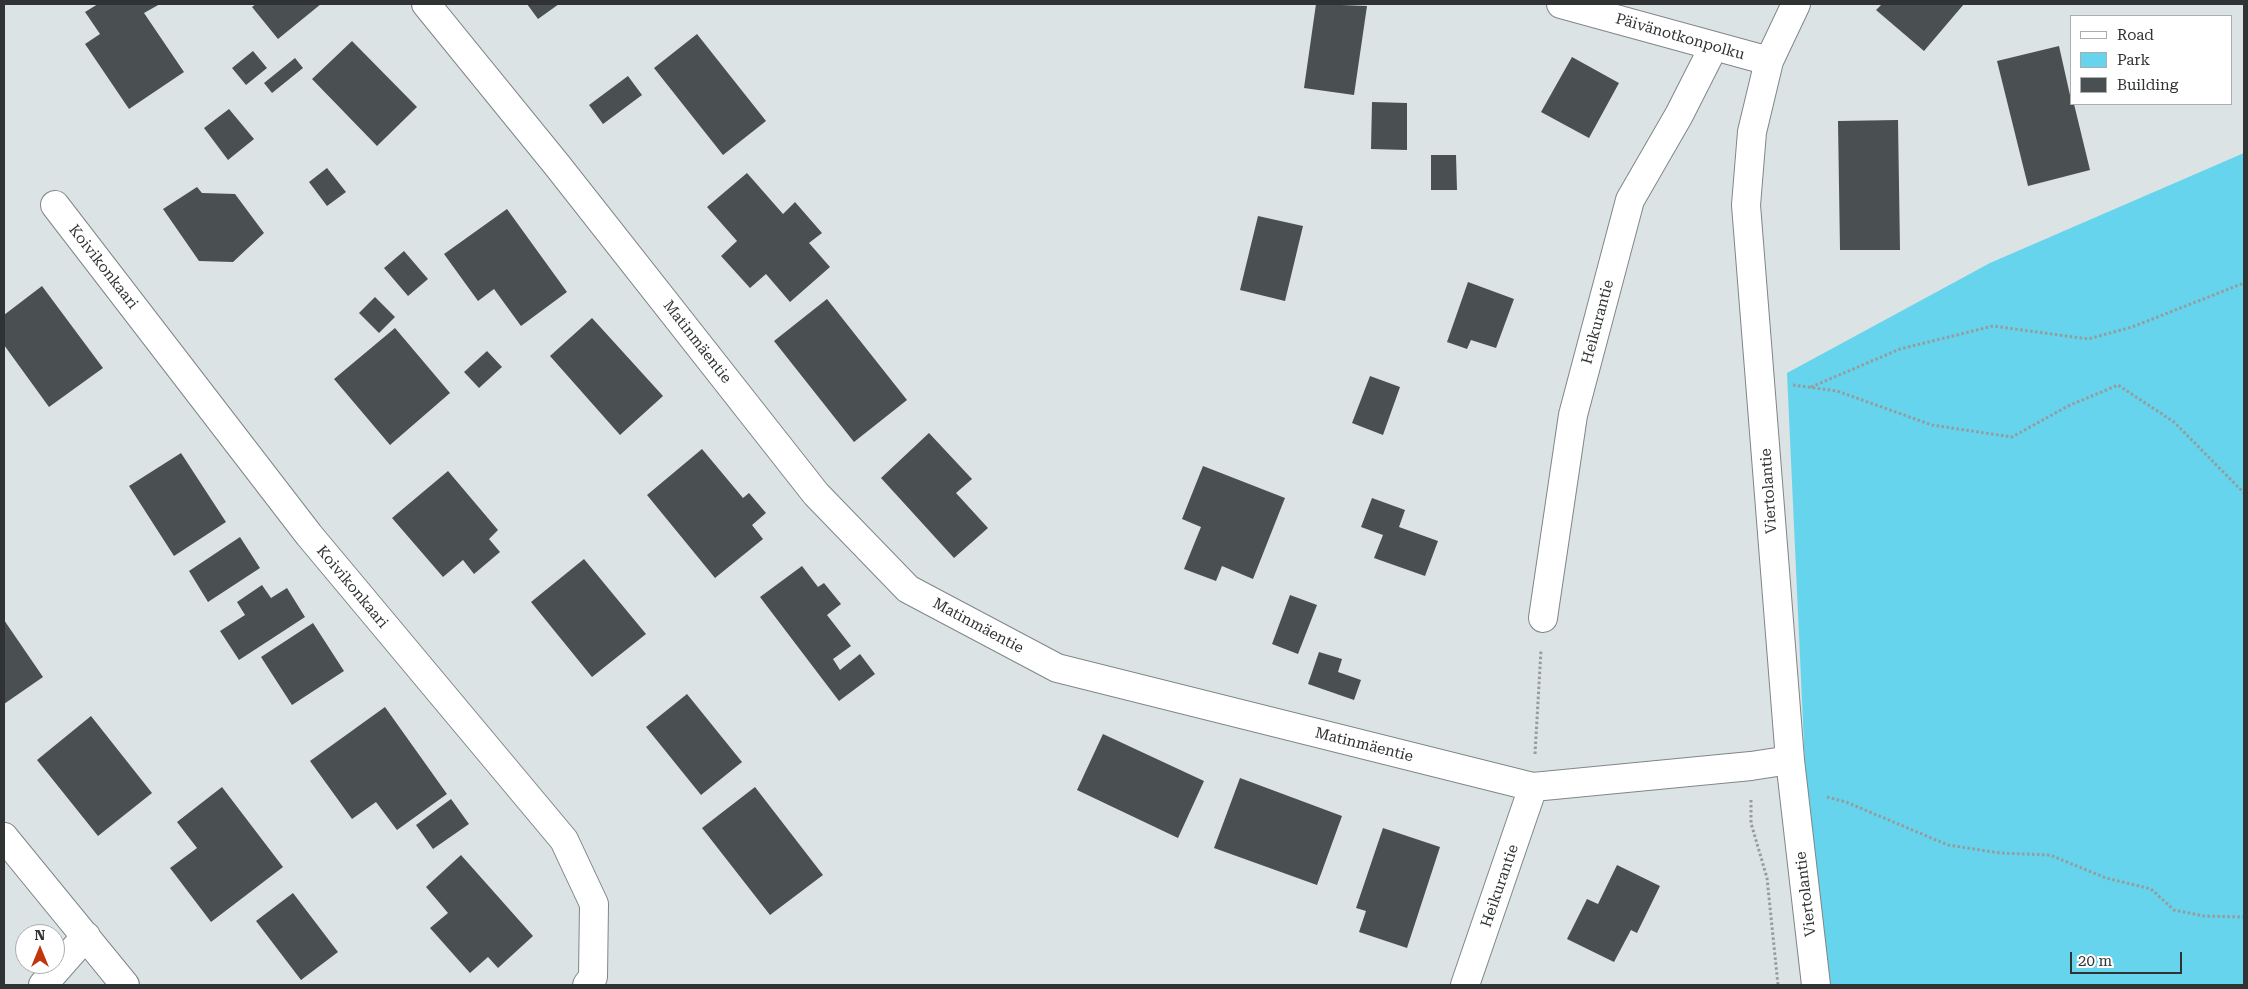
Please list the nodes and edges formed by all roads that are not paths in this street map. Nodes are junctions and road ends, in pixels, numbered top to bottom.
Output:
1 (426, 4) edge
2 (1562, 4) edge
3 (1796, 4) edge
4 (1714, 46) junction
5 (1770, 61) junction
6 (55, 205) dead end
7 (1543, 618) road end
8 (1790, 760) junction
9 (1533, 787) junction
10 (4, 837) edge
11 (86, 936) junction
12 (44, 985) edge
13 (126, 985) edge
14 (587, 985) edge
15 (1466, 985) edge
16 (1816, 985) edge

1 - 9 street, Matinmäentie
2 - 4 street, Päivänotkonpolku
3 - 5 street, Viertolantie
4 - 5 street, Päivänotkonpolku
4 - 7 street, Heikurantie
5 - 8 street, Viertolantie
6 - 14 street, Koivikonkaari
8 - 9 street, Matinmäentie
8 - 16 street, Viertolantie
9 - 15 street, Heikurantie
10 - 11 street
11 - 12 street
11 - 13 street

